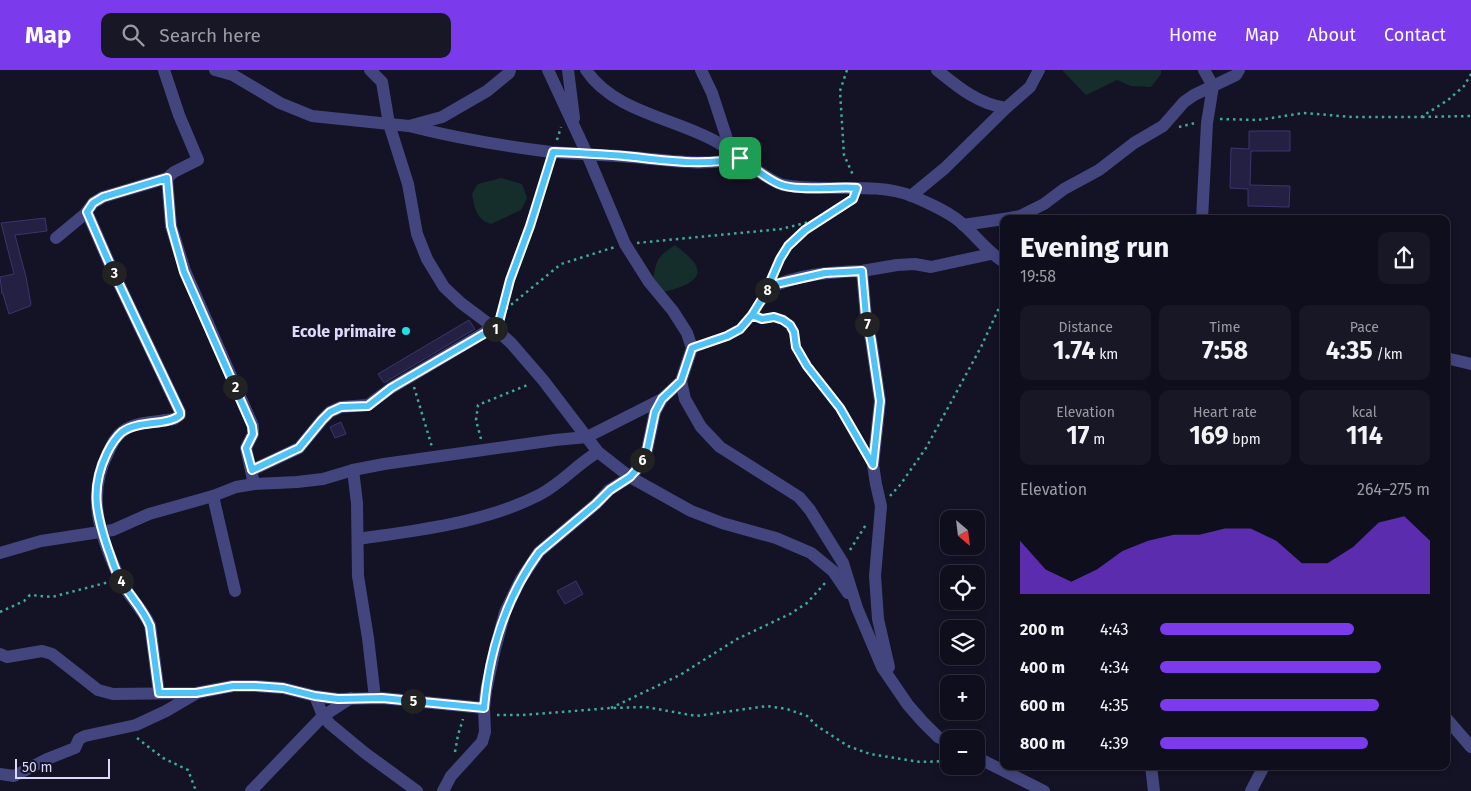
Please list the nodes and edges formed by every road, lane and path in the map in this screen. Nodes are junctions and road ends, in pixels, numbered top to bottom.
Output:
1 (164, 70) edge
2 (214, 70) edge
3 (370, 70) edge
4 (510, 70) edge
5 (548, 70) edge
6 (568, 70) edge
7 (586, 70) edge
8 (701, 70) edge
9 (846, 70) edge
10 (937, 70) edge
11 (1039, 70) edge
12 (1204, 70) edge
13 (1239, 70) edge
14 (1471, 74) edge
15 (383, 76) edge
16 (1213, 86) junction
17 (1006, 108) junction
18 (566, 110) junction
19 (1471, 116) edge
20 (1421, 117) junction
21 (1208, 119) junction
22 (390, 124) junction
23 (409, 126) junction
24 (1163, 126) junction
25 (576, 133) junction
26 (553, 152) junction
27 (587, 154) junction
28 (736, 154) junction
29 (167, 178) junction
30 (857, 188) junction
31 (911, 196) junction
32 (87, 212) junction
33 (1022, 215) edge
34 (1202, 215) edge
35 (820, 219) junction
36 (1000, 220) edge
37 (963, 225) junction
38 (56, 238) dead end
39 (625, 244) junction
40 (992, 254) junction
41 (1000, 259) edge
42 (862, 271) junction
43 (768, 289) junction
44 (501, 313) junction
45 (752, 315) junction
46 (495, 329) junction
47 (692, 348) junction
48 (1450, 359) edge
49 (1471, 364) edge
50 (411, 376) junction
51 (543, 380) junction
52 (681, 381) junction
53 (662, 399) junction
54 (587, 437) junction
55 (484, 451) junction
56 (598, 452) junction
57 (435, 457) junction
58 (873, 465) junction
59 (252, 470) junction
60 (353, 470) junction
61 (630, 477) junction
62 (254, 484) junction
63 (213, 496) junction
64 (102, 532) junction
65 (358, 539) junction
66 (0, 552) edge
67 (120, 580) junction
68 (235, 591) dead end
69 (857, 608) junction
70 (0, 612) edge
71 (0, 654) edge
72 (894, 685) junction
73 (159, 693) junction
74 (196, 693) junction
75 (315, 696) junction
76 (351, 698) junction
77 (375, 698) junction
78 (484, 711) junction
79 (323, 716) junction
80 (1450, 723) edge
81 (120, 730) junction
82 (940, 738) edge
83 (1471, 747) edge
84 (940, 761) edge
85 (985, 762) edge
86 (1000, 769) edge
87 (1002, 770) edge
88 (1151, 770) edge
89 (1262, 770) edge
90 (0, 774) edge
91 (451, 776) junction
92 (196, 791) edge
93 (251, 791) edge
94 (417, 791) edge
95 (443, 791) edge
96 (1044, 791) edge
97 (1154, 791) edge
98 (1251, 791) edge

1 - 29 street
2 - 22 street
3 - 15 street
4 - 23 street
5 - 18 street
6 - 25 street
7 - 28 street
8 - 28 street
9 - 30 path
10 - 17 street
11 - 17 street
12 - 16 street
13 - 16 street
14 - 20 path
15 - 22 street
16 - 21 street
16 - 24 street
17 - 31 street
18 - 25 street
18 - 26 path
19 - 20 path
20 - 21 path
21 - 24 path
21 - 34 street
22 - 23 street
22 - 46 street
23 - 26 street
24 - 33 street
25 - 27 street
26 - 27 street
26 - 44 path
27 - 28 street
27 - 39 street
28 - 30 street
29 - 32 street
29 - 59 street
30 - 31 street
30 - 35 path
31 - 37 street
32 - 38 street
32 - 64 street
35 - 39 path
35 - 43 path
36 - 37 street
37 - 40 street
39 - 44 path
39 - 47 street
40 - 41 street
40 - 42 street
42 - 43 street
42 - 58 street
43 - 45 path
44 - 46 path
45 - 47 path
45 - 58 path
46 - 50 street
46 - 51 street
47 - 52 street
48 - 49 street
50 - 57 path
50 - 59 street
51 - 54 street
51 - 55 path
52 - 53 street
52 - 69 street
53 - 54 street
53 - 61 street
54 - 55 street
54 - 56 street
55 - 57 street
56 - 61 street
56 - 65 street
57 - 60 street
58 - 72 street
59 - 62 street
60 - 62 street
60 - 65 street
61 - 69 street
61 - 78 street
62 - 63 street
63 - 64 street
63 - 68 street
64 - 66 street
64 - 67 street
65 - 77 street
67 - 70 path
67 - 73 street
69 - 72 street
71 - 73 street
72 - 82 street
73 - 74 street
74 - 75 street
74 - 81 street
75 - 76 street
75 - 79 street
76 - 77 street
76 - 79 street
77 - 78 street
78 - 84 path
78 - 91 street
78 - 91 path
79 - 93 street
79 - 94 street
80 - 83 street
81 - 90 street
81 - 92 path
85 - 86 street
87 - 96 street
88 - 97 street
89 - 98 street
91 - 95 street

